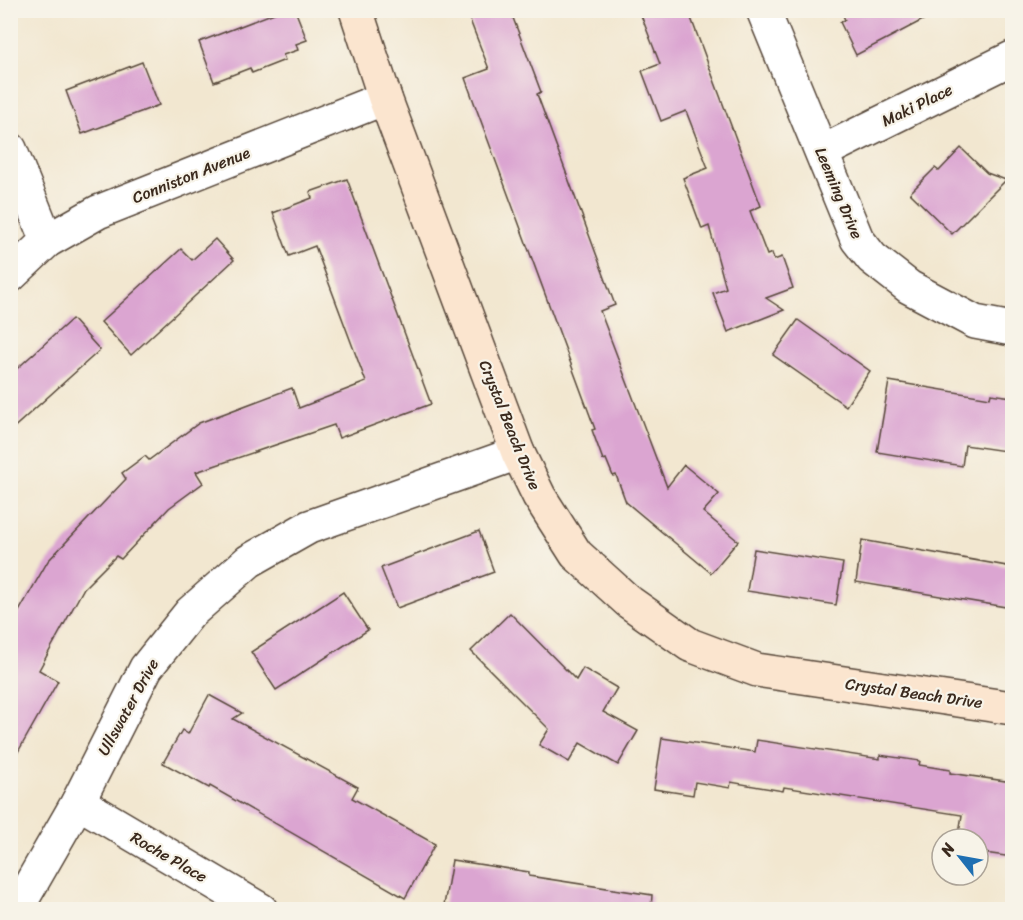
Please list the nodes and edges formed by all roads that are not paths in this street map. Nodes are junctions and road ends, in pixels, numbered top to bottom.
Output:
1 (356, 10) edge
2 (763, 10) edge
3 (1012, 58) edge
4 (386, 98) junction
5 (10, 149) edge
6 (822, 152) junction
7 (47, 241) junction
8 (10, 276) edge
9 (1012, 329) edge
10 (518, 453) junction
11 (1012, 708) edge
12 (78, 802) junction
13 (16, 909) edge
14 (261, 909) edge

1 - 4 street, Crystal Beach Drive
2 - 6 street, Leeming Drive
3 - 6 street, Maki Place
4 - 7 street, Conniston Avenue
4 - 10 street, Crystal Beach Drive
5 - 7 street
6 - 9 street, Leeming Drive
7 - 8 street, Conniston Avenue
10 - 11 street, Crystal Beach Drive
10 - 12 street, Ullswater Drive
12 - 13 street, Ullswater Drive
12 - 14 street, Roche Place

